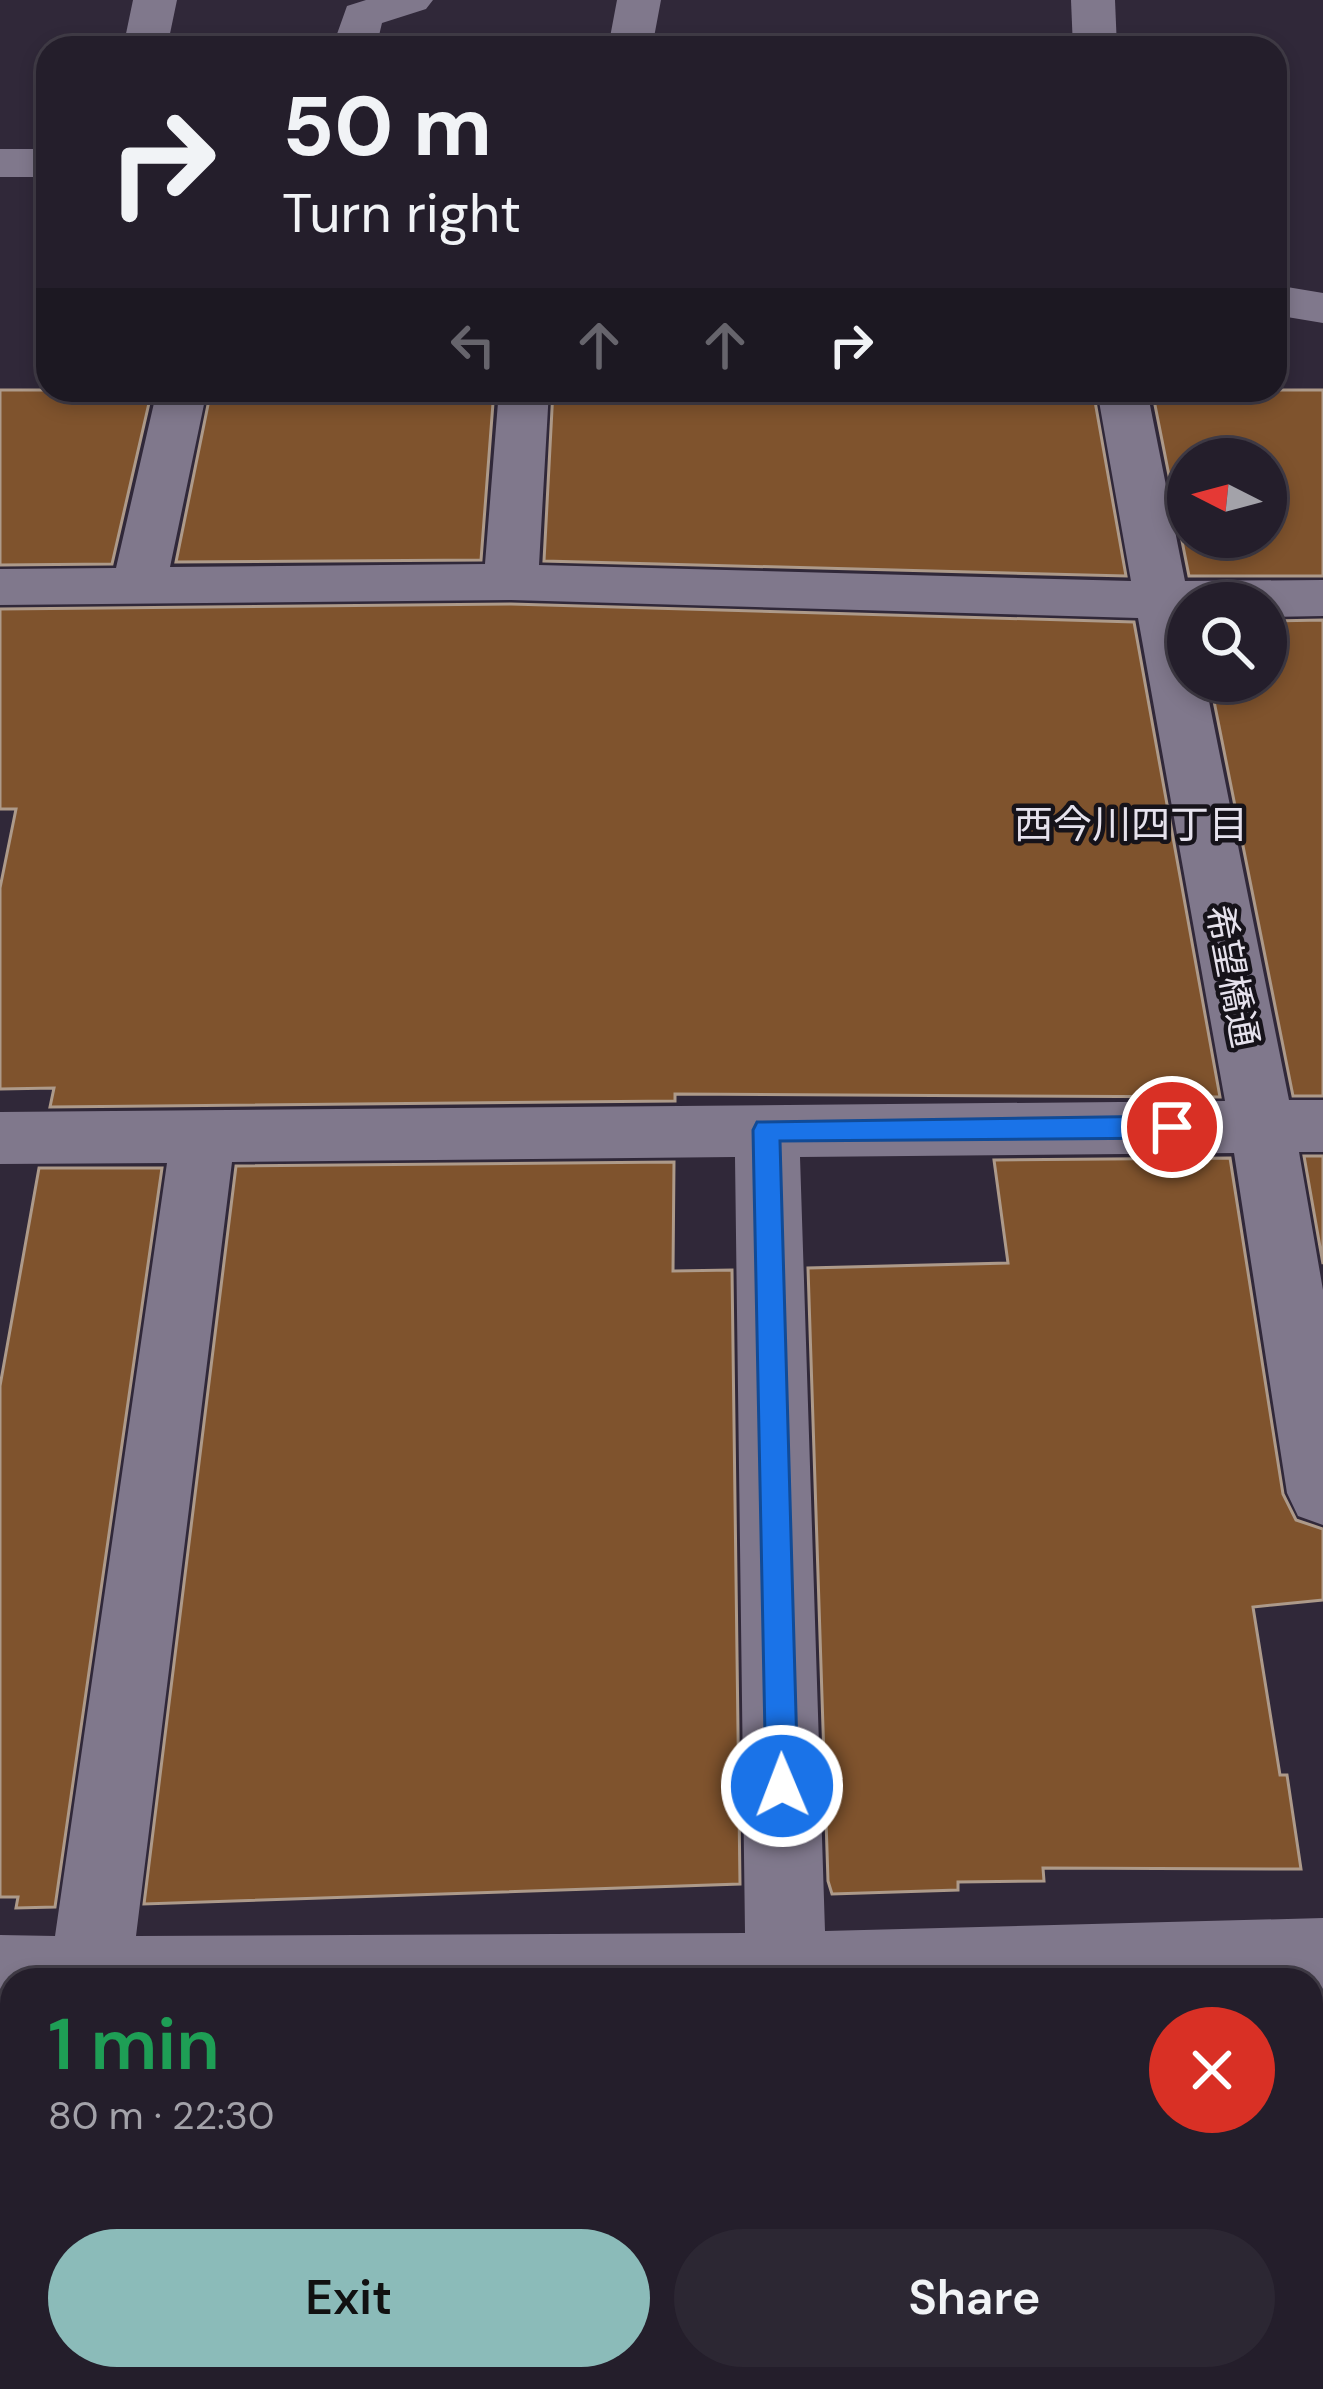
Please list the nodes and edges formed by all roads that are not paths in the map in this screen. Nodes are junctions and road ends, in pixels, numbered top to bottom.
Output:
1 (411, 0) edge
2 (639, 0) edge
3 (1093, 0) edge
4 (357, 36) edge
5 (632, 36) edge
6 (1094, 36) edge
7 (0, 163) edge
8 (36, 163) edge
9 (1287, 302) edge
10 (1323, 308) edge
11 (179, 402) edge
12 (523, 402) edge
13 (1124, 402) edge
14 (511, 582) junction
15 (139, 585) junction
16 (0, 587) edge
17 (1323, 598) edge
18 (1159, 600) junction
19 (1292, 1126) edge
20 (767, 1130) junction
21 (203, 1136) junction
22 (0, 1138) edge
23 (1323, 1493) edge
24 (1323, 1958) edge
25 (91, 1968) edge
26 (786, 1968) edge
27 (965, 1968) edge

1 - 4 street
2 - 5 street
3 - 6 street
7 - 8 street
9 - 10 street
11 - 15 street
12 - 14 street
13 - 18 street, 希望橋通
14 - 15 street
14 - 18 street
15 - 16 street
17 - 18 street
18 - 19 street, 希望橋通
19 - 20 street
19 - 23 street, 希望橋通
20 - 21 street
20 - 26 street
21 - 22 street
21 - 25 street
24 - 27 street

